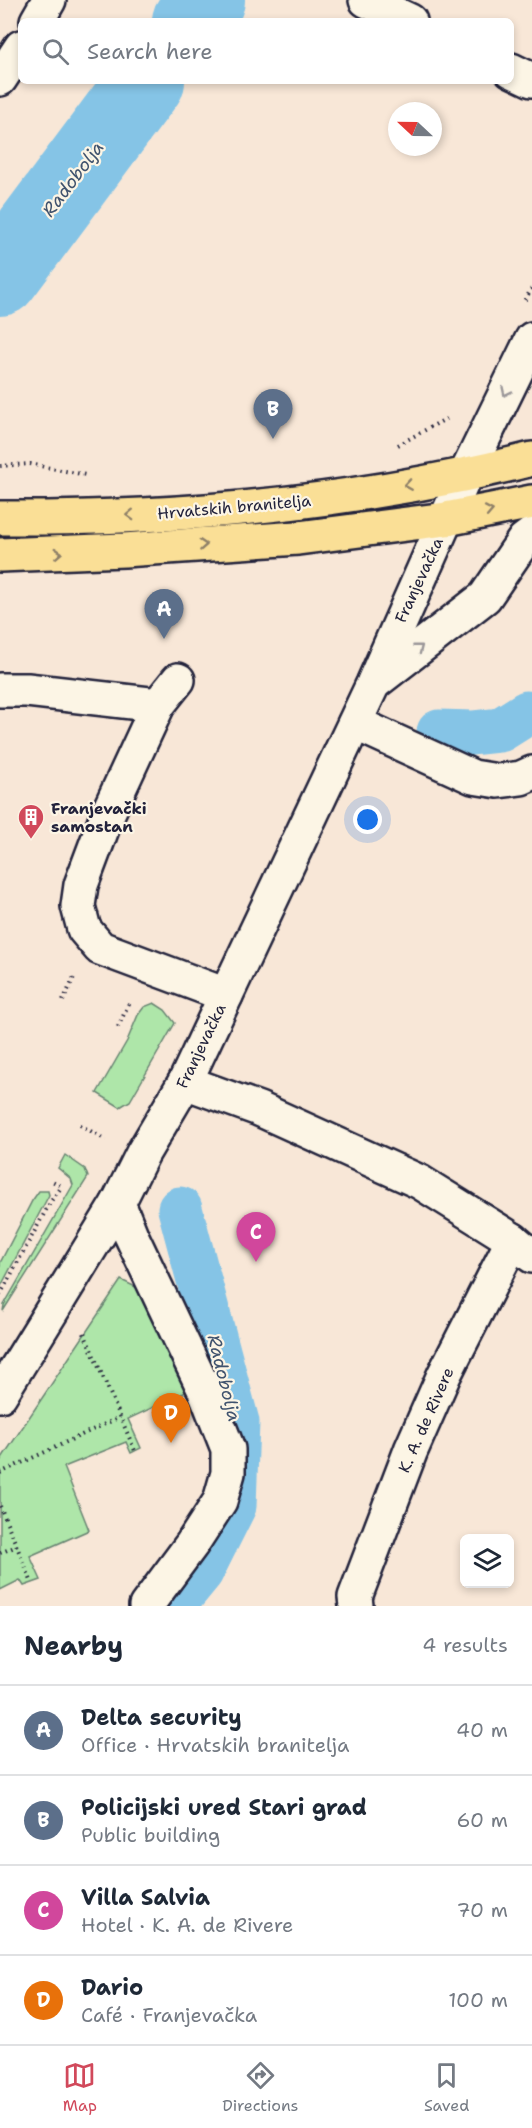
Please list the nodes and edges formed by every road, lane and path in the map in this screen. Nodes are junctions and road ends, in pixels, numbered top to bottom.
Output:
1 (49, 0) edge
2 (366, 0) edge
3 (39, 18) edge
4 (404, 18) edge
5 (18, 52) edge
6 (514, 71) edge
7 (0, 79) edge
8 (532, 80) edge
9 (532, 339) edge
10 (532, 459) edge
11 (465, 476) junction
12 (532, 502) edge
13 (0, 518) edge
14 (446, 519) junction
15 (532, 534) edge
16 (0, 555) edge
17 (178, 680) dead end
18 (373, 684) junction
19 (0, 690) edge
20 (158, 705) junction
21 (355, 723) junction
22 (532, 773) edge
23 (226, 995) junction
24 (185, 1082) junction
25 (80, 1125) dead end
26 (114, 1145) dead end
27 (52, 1181) dead end
28 (118, 1203) junction
29 (522, 1248) edge
30 (76, 1269) junction
31 (0, 1295) edge
32 (0, 1393) edge
33 (120, 1417) junction
34 (135, 1451) dead end
35 (0, 1473) edge
36 (0, 1506) edge
37 (17, 1546) junction
38 (0, 1553) edge
39 (32, 1583) dead end
40 (146, 1606) edge
41 (356, 1606) edge

1 - 3 street
2 - 4 street
5 - 7 street
6 - 8 street
9 -> 11 street, Franjevačka
10 - 11 main road, Hrvatskih branitelja
11 -> 13 main road, Hrvatskih branitelja
11 - 14 street, Franjevačka
14 -> 12 main road
16 -> 14 main road
14 - 18 street, Franjevačka
18 -> 15 street, Franjevačka
17 - 20 street
18 - 21 street, Franjevačka
19 - 20 street
20 - 23 street
21 - 22 street
21 - 23 street, Franjevačka
23 - 24 street, Franjevačka
24 - 28 street, Franjevačka
24 - 29 street, K. A. de Rivere
25 - 26 path
27 - 31 path
28 - 30 street, Franjevačka
28 - 40 street
29 - 41 street, K. A. de Rivere
30 - 32 street, Franjevačka
30 - 33 path
33 - 34 path
33 - 35 path
36 - 37 path
37 - 38 path
37 - 39 path

